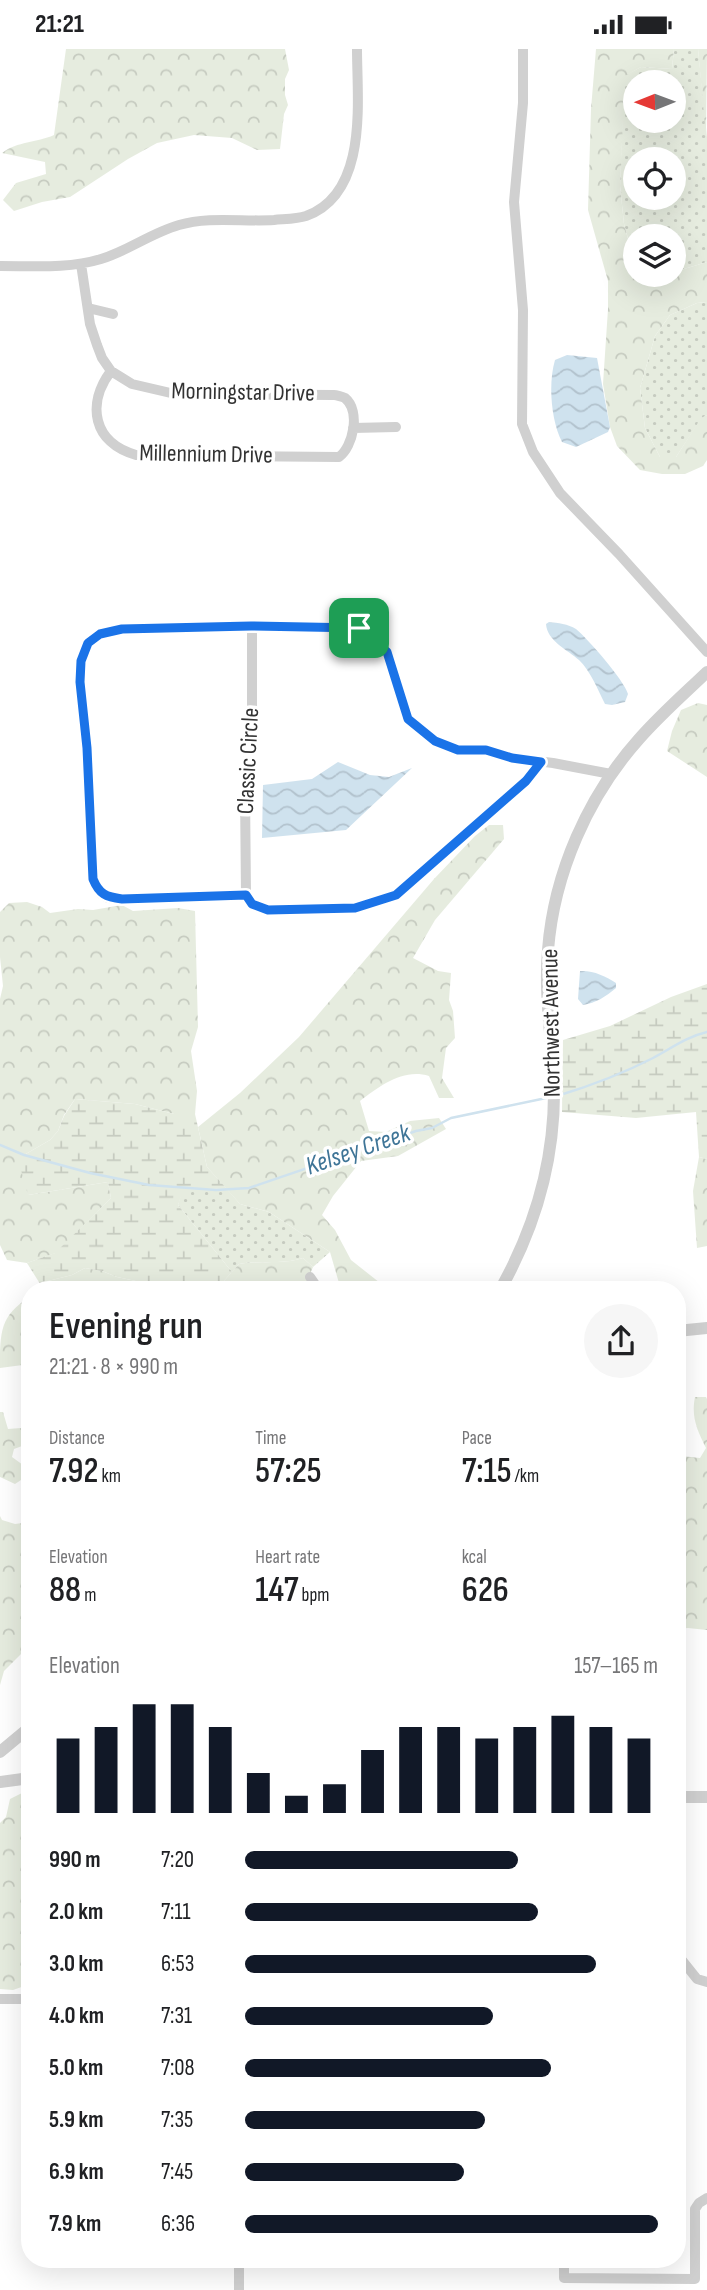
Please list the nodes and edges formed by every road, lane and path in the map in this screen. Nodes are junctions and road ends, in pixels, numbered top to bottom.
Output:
1 (357, 49) edge
2 (523, 49) edge
3 (81, 264) junction
4 (0, 266) edge
5 (88, 308) junction
6 (113, 314) dead end
7 (111, 371) junction
8 (396, 427) dead end
9 (353, 428) junction
10 (251, 626) junction
11 (707, 652) edge
12 (707, 672) edge
13 (541, 762) junction
14 (611, 774) junction
15 (246, 895) junction
16 (310, 1277) dead end
17 (313, 1281) edge
18 (505, 1281) edge
19 (707, 1328) edge
20 (686, 1330) edge
21 (21, 1734) edge
22 (0, 1752) edge
23 (21, 1779) edge
24 (0, 1782) edge
25 (686, 1797) edge
26 (707, 1797) edge
27 (686, 1965) edge
28 (707, 1982) edge
29 (0, 1999) edge
30 (21, 1999) edge
31 (707, 2198) edge
32 (239, 2268) edge
33 (564, 2268) edge
34 (617, 2284) edge
35 (633, 2284) edge
36 (239, 2290) edge

1 - 3 street
2 - 11 street
3 - 4 street
3 - 5 street
5 - 6 street
5 - 7 street
7 - 9 street, Morningstar Drive
7 - 9 street, Millennium Drive
8 - 9 street
10 - 13 street
10 - 15 street, Classic Circle
10 - 15 street
12 - 14 street, Northwest Avenue
13 - 14 street
13 - 15 street
14 - 18 street, Northwest Avenue
16 - 17 street
19 - 20 street
21 - 22 street
23 - 24 street
25 - 26 street
27 - 28 street
29 - 30 street
31 - 35 street
32 - 36 street
33 - 34 street
34 - 35 street

